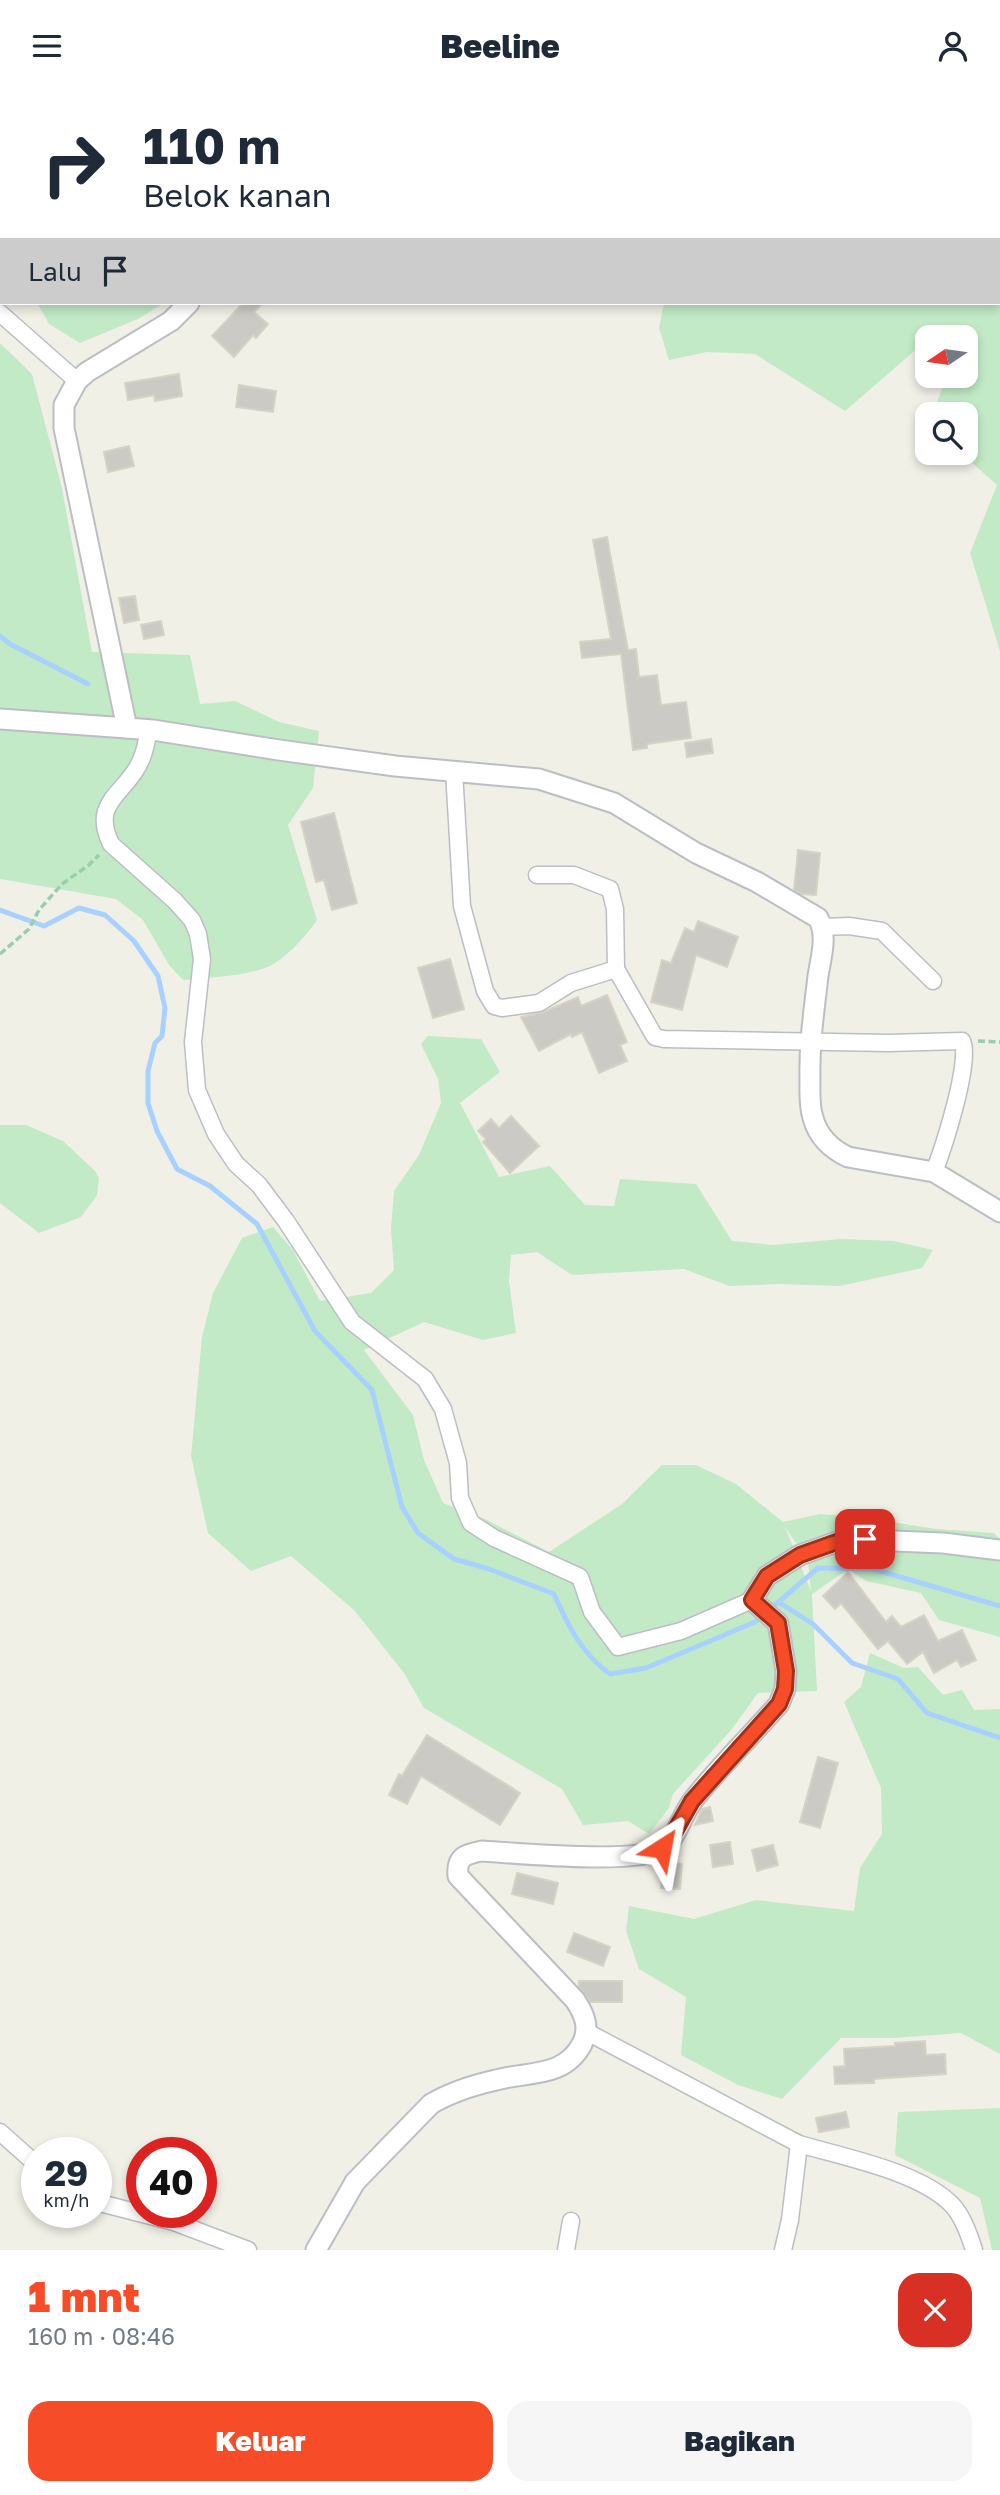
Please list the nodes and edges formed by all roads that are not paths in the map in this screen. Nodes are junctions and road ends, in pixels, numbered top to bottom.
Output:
1 (188, 305) edge
2 (0, 313) edge
3 (77, 381) junction
4 (0, 719) edge
5 (127, 728) junction
6 (149, 729) junction
7 (454, 771) junction
8 (537, 875) dead end
9 (823, 927) junction
10 (616, 969) junction
11 (933, 981) dead end
12 (809, 1041) junction
13 (934, 1172) junction
14 (1000, 1212) edge
15 (1000, 1550) edge
16 (757, 1604) junction
17 (587, 2032) junction
18 (0, 2132) edge
19 (799, 2144) junction
20 (21, 2151) edge
21 (112, 2206) edge
22 (571, 2221) dead end
23 (248, 2250) edge
24 (316, 2250) edge
25 (566, 2250) edge
26 (783, 2250) edge
27 (974, 2250) edge

1 - 3 street
2 - 3 street
3 - 5 street
4 - 5 street
5 - 6 street
6 - 7 street
6 - 16 street
7 - 9 street
7 - 10 street
8 - 10 street
9 - 11 street
9 - 12 street
10 - 12 street
12 - 13 street
12 - 13 street
13 - 14 street
15 - 16 street
16 - 17 street
17 - 19 street
17 - 24 street
18 - 20 street
19 - 26 street
19 - 27 street
21 - 23 street
22 - 25 street

